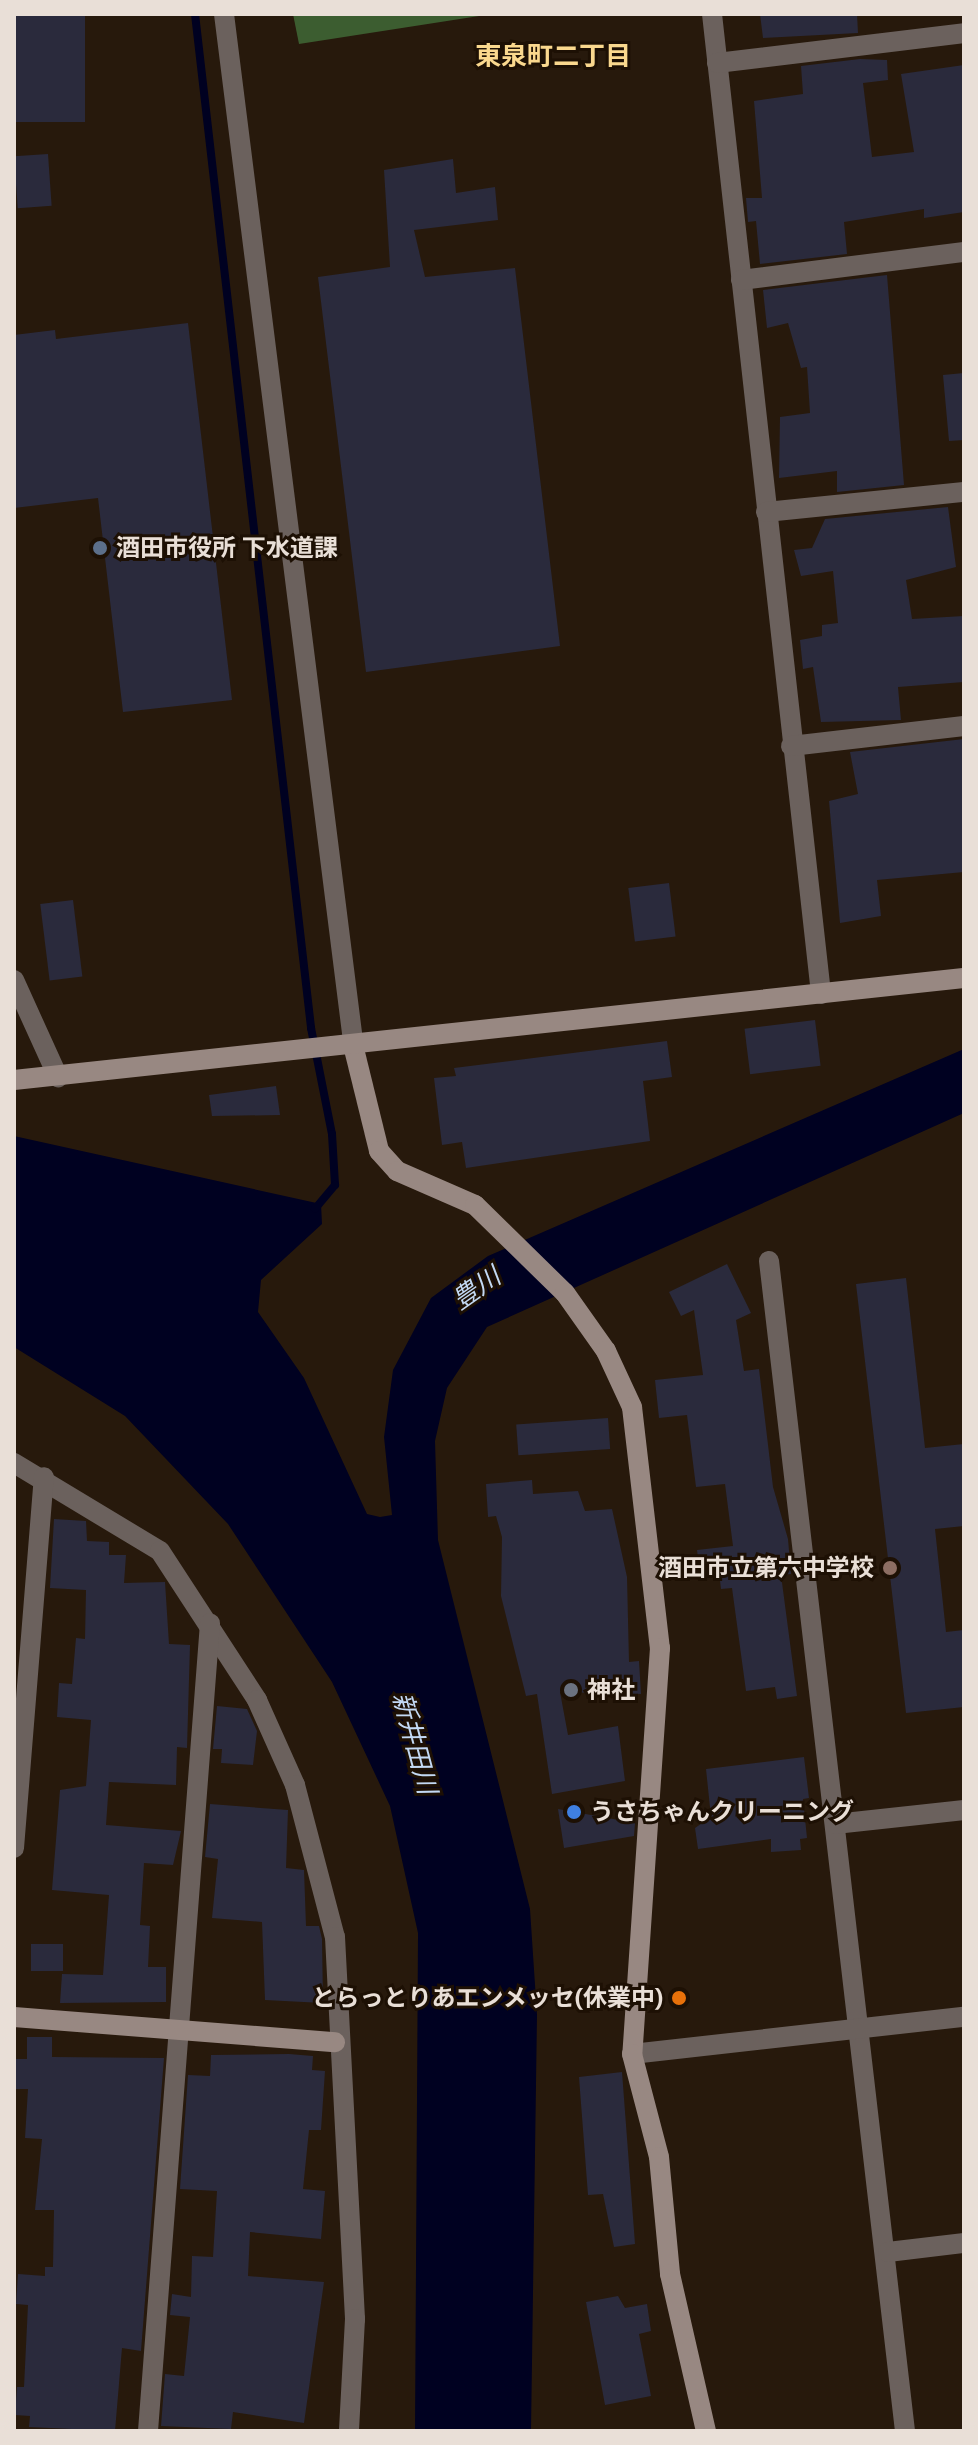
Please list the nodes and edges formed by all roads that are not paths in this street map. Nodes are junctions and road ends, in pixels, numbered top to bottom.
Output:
1 (224, 14) edge
2 (712, 14) edge
3 (964, 33) edge
4 (717, 63) junction
5 (964, 252) edge
6 (741, 280) junction
7 (964, 492) edge
8 (766, 512) junction
9 (964, 726) edge
10 (791, 746) junction
11 (964, 978) edge
12 (14, 980) edge
13 (821, 994) junction
14 (354, 1049) junction
15 (58, 1077) junction
16 (14, 1080) edge
17 (769, 1261) dead end
18 (14, 1463) edge
19 (44, 1477) junction
20 (210, 1623) junction
21 (964, 1810) edge
22 (835, 1824) junction
23 (14, 1848) edge
24 (14, 2017) edge
25 (964, 2017) edge
26 (177, 2029) junction
27 (858, 2029) junction
28 (335, 2042) junction
29 (632, 2054) junction
30 (964, 2243) edge
31 (888, 2252) junction
32 (148, 2431) edge
33 (349, 2431) edge
34 (706, 2431) edge
35 (905, 2431) edge

1 - 14 street
2 - 4 street
3 - 4 street
4 - 6 street
5 - 6 street
6 - 8 street
7 - 8 street
8 - 10 street
9 - 10 street
10 - 13 street
11 - 13 street
12 - 15 street
13 - 14 street
14 - 15 street
14 - 29 street
15 - 16 street
17 - 22 street
18 - 19 street
19 - 20 street
19 - 23 street
20 - 26 street
20 - 28 street
21 - 22 street
22 - 27 street
24 - 26 street
25 - 27 street
26 - 28 street
26 - 32 street
27 - 29 street
27 - 31 street
28 - 33 street
29 - 34 street
30 - 31 street
31 - 35 street

